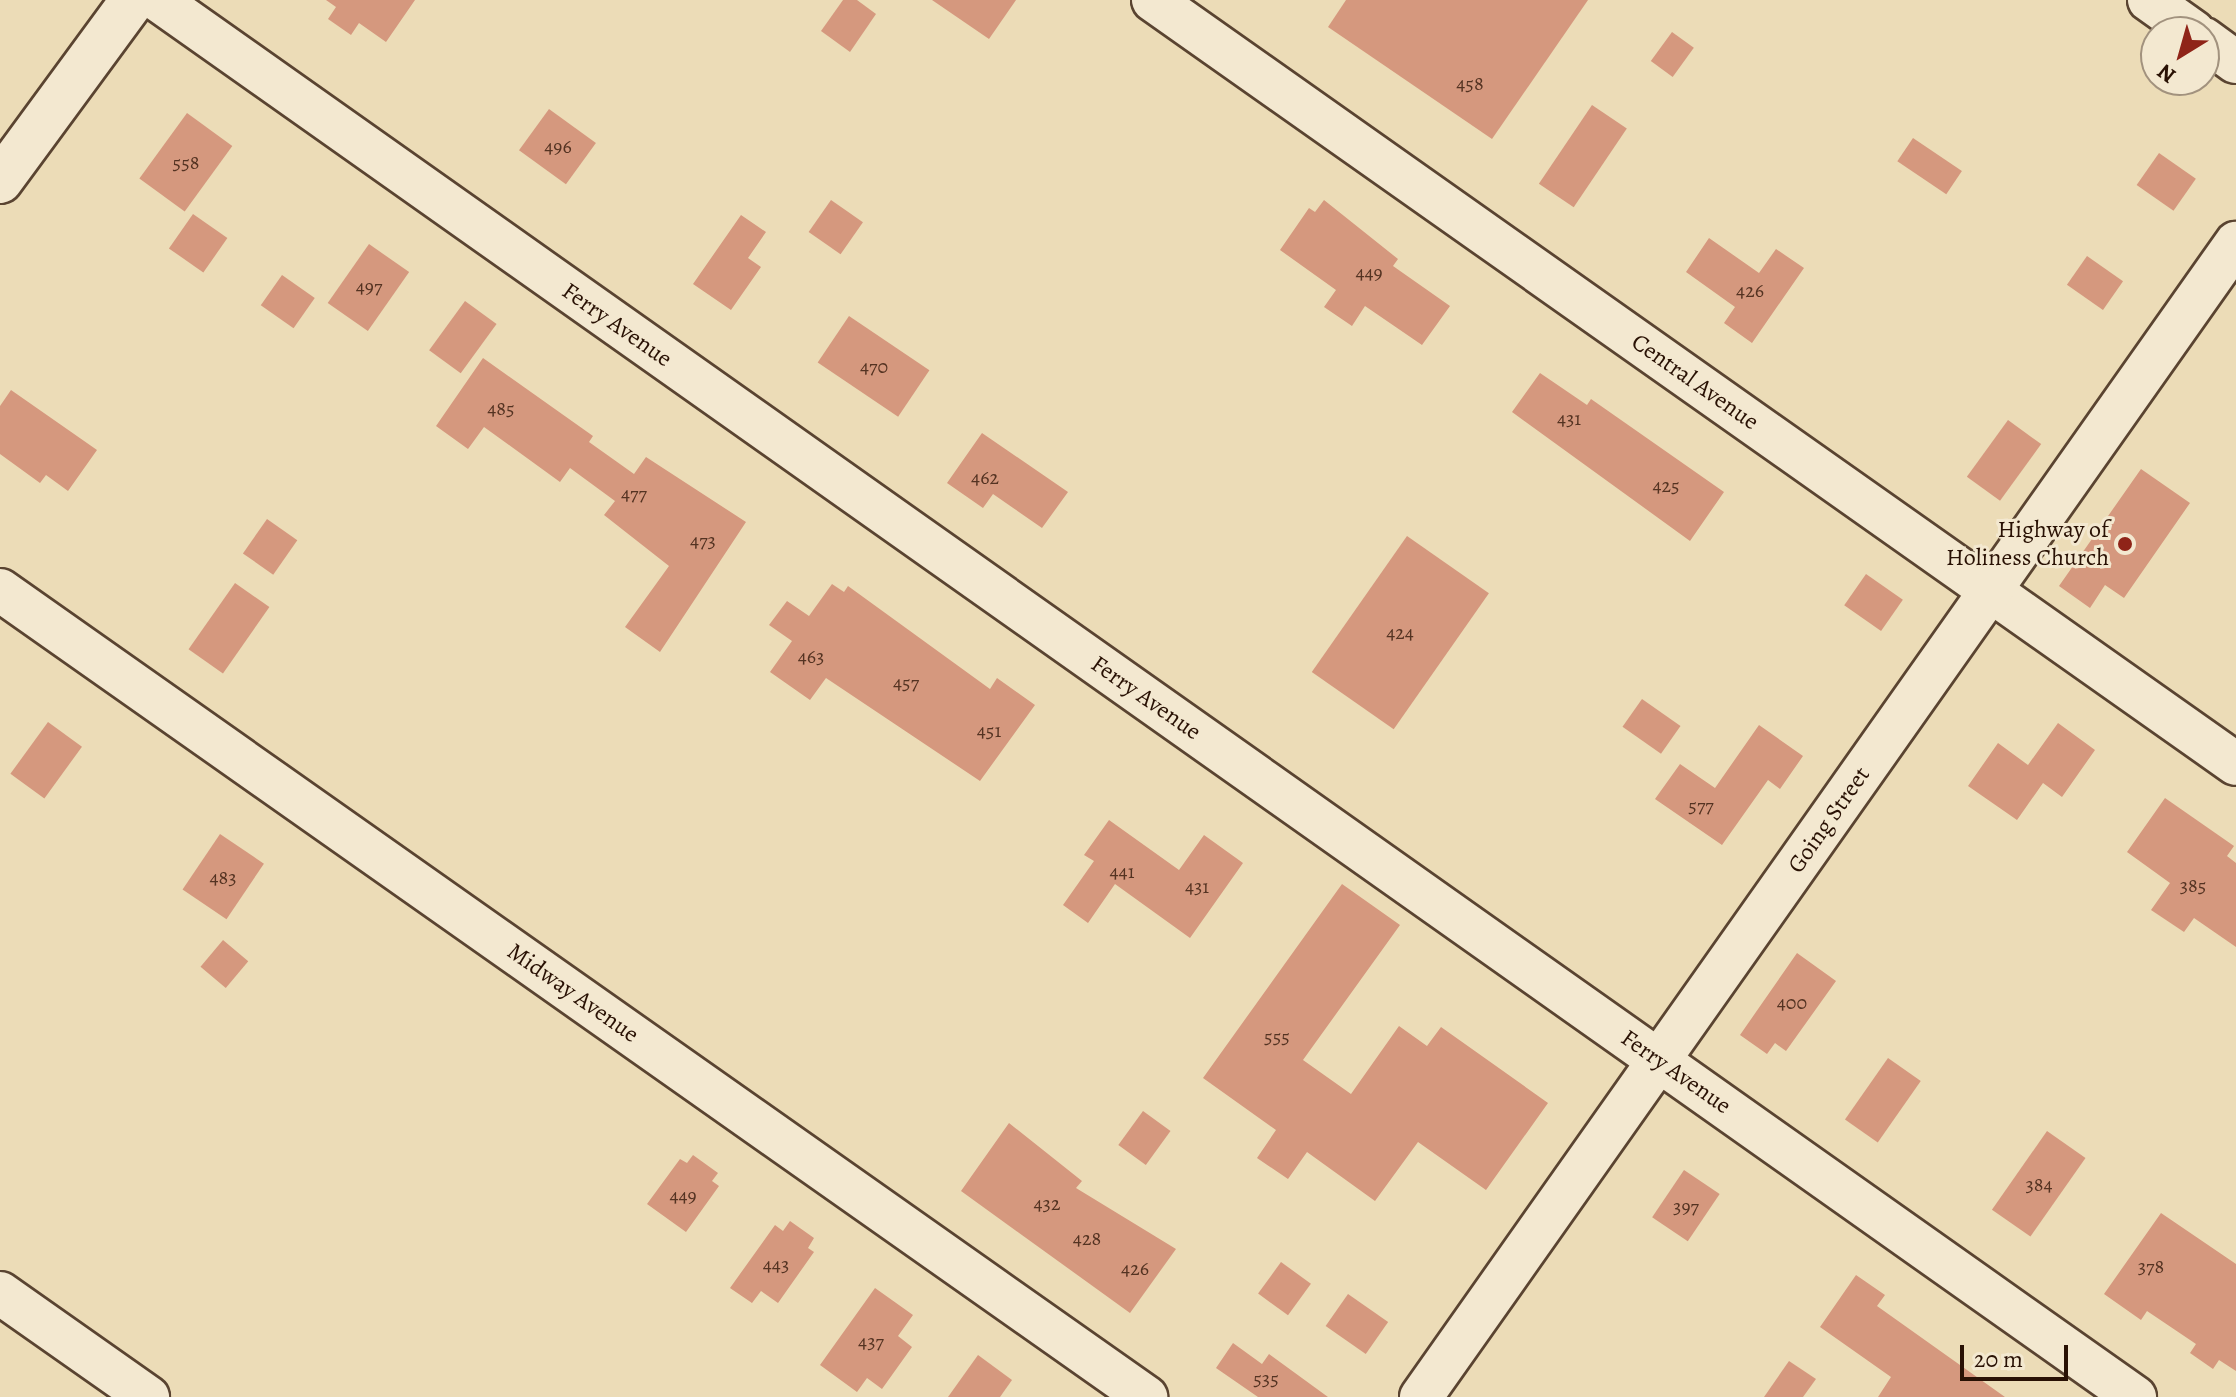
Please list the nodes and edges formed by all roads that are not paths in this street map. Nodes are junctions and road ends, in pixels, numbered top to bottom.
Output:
1 (133, 0) edge
2 (158, 0) edge
3 (1153, 0) edge
4 (2149, 0) edge
5 (2172, 16) edge
6 (0, 181) edge
7 (2236, 243) edge
8 (0, 590) edge
9 (1991, 591) junction
10 (2236, 764) edge
11 (1658, 1060) junction
12 (0, 1293) edge
13 (148, 1397) edge
14 (1146, 1397) edge
15 (1421, 1397) edge
16 (2135, 1397) edge

1 - 6 main road
2 - 11 street, Ferry Avenue
3 - 9 street, Central Avenue
4 - 5 street
7 - 9 street, Going Street
8 - 14 street, Midway Avenue
9 - 10 street, Central Avenue
9 - 11 street, Going Street
11 - 15 street, Going Street
11 - 16 street, Ferry Avenue
12 - 13 street

